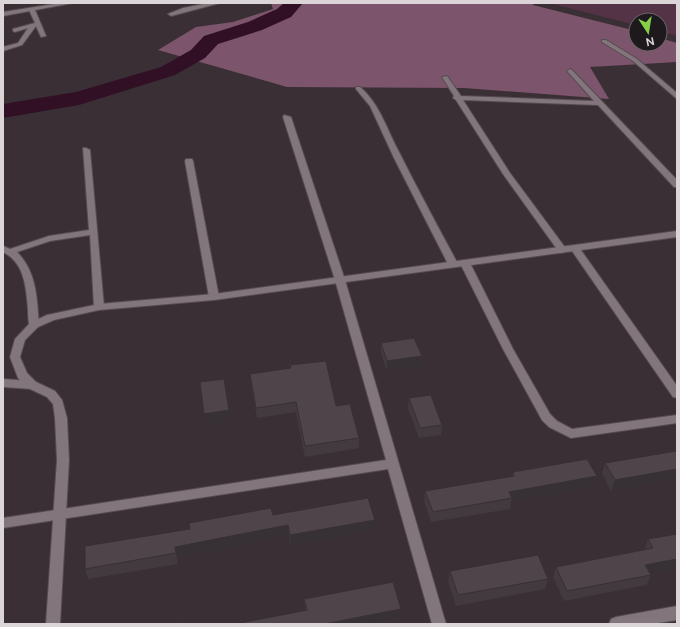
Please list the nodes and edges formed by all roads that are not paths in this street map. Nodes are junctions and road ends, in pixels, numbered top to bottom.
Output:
1 (70, 3) edge
2 (217, 3) edge
3 (32, 10) junction
4 (3, 14) edge
5 (172, 14) dead end
6 (36, 25) junction
7 (15, 30) dead end
8 (44, 36) dead end
9 (604, 41) dead end
10 (3, 49) edge
11 (570, 71) dead end
12 (445, 78) dead end
13 (358, 88) dead end
14 (677, 97) edge
15 (456, 98) junction
16 (600, 102) junction
17 (287, 117) dead end
18 (86, 150) dead end
19 (189, 161) dead end
20 (677, 185) edge
21 (94, 232) junction
22 (677, 234) edge
23 (575, 248) junction
24 (7, 250) edge
25 (562, 250) junction
26 (465, 263) junction
27 (453, 264) junction
28 (340, 280) junction
29 (214, 297) junction
30 (99, 307) junction
31 (34, 325) junction
32 (3, 383) edge
33 (32, 384) junction
34 (677, 394) edge
35 (677, 419) edge
36 (392, 464) junction
37 (60, 515) junction
38 (3, 523) edge
39 (677, 613) edge
40 (53, 624) edge
41 (439, 624) edge
42 (616, 624) edge

1 - 3 street
2 - 5 street
3 - 4 street
3 - 6 street
6 - 7 street
6 - 8 street
6 - 10 street
9 - 14 street
11 - 16 street
12 - 15 street
13 - 27 street
15 - 16 street
15 - 25 street
16 - 20 street
17 - 28 street
18 - 21 street
19 - 29 street
21 - 24 street
21 - 30 street
22 - 23 street
23 - 25 street
23 - 34 street
24 - 31 street
25 - 26 street
26 - 27 street
26 - 35 street
27 - 28 street
28 - 29 street
28 - 36 street
29 - 30 street
30 - 31 street
31 - 33 street
32 - 33 street
33 - 37 street
36 - 37 street
36 - 41 street
37 - 38 street
37 - 40 street
39 - 42 street

